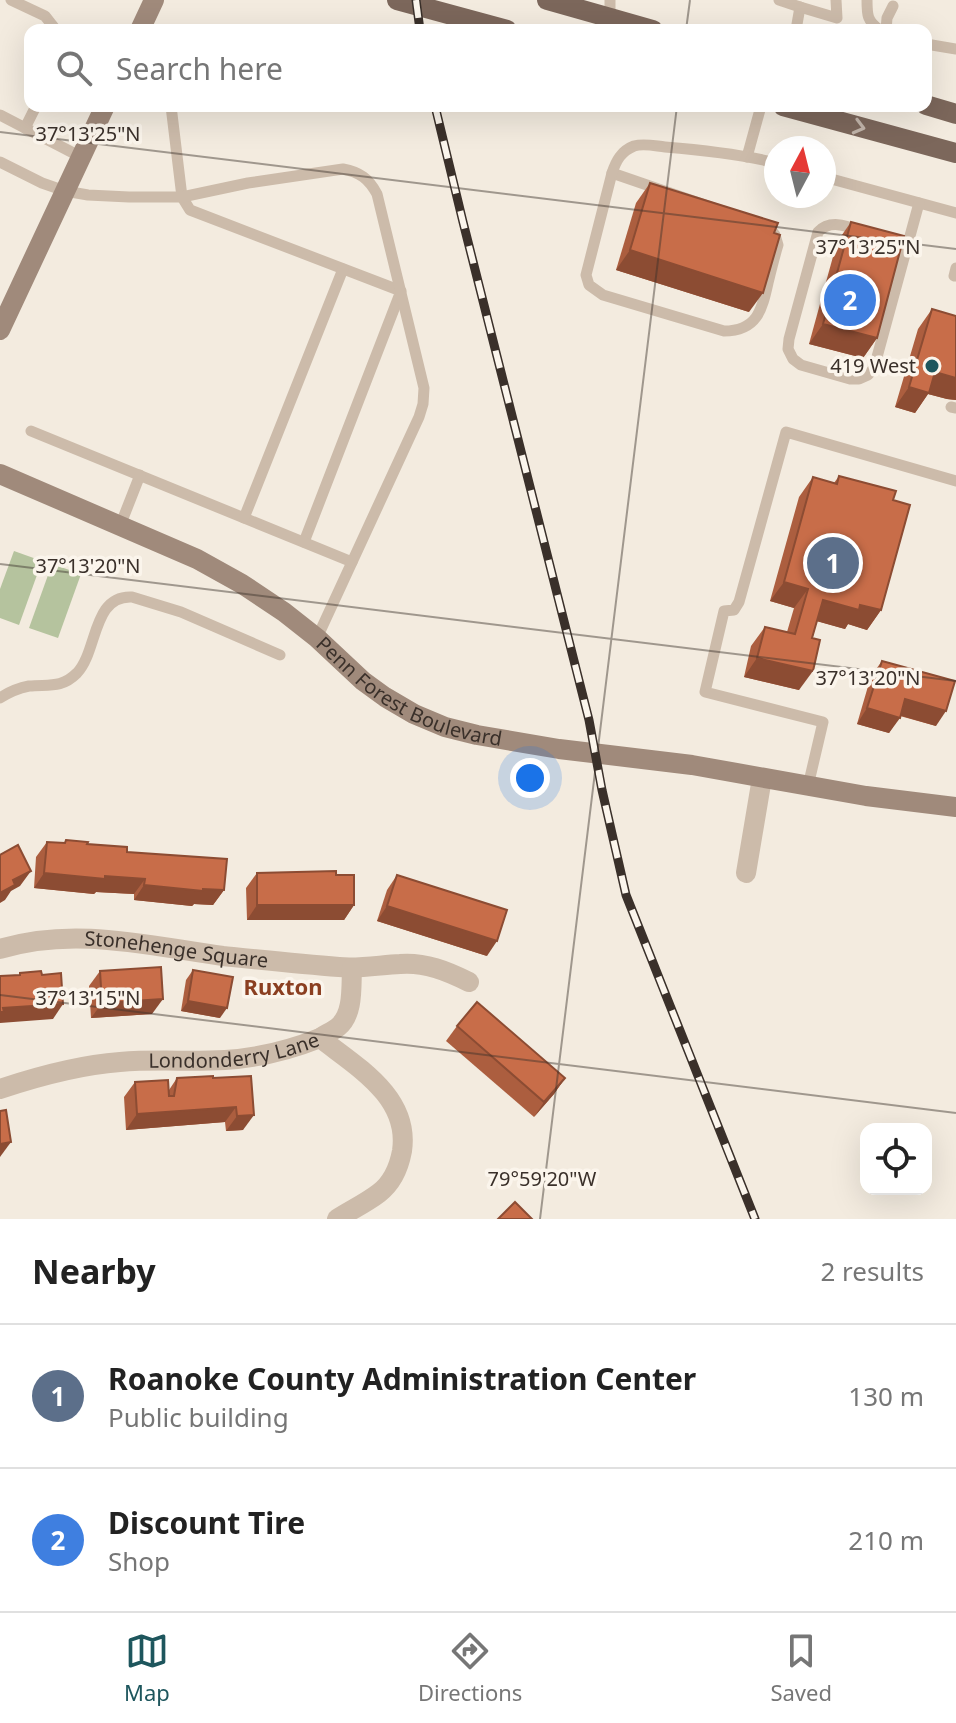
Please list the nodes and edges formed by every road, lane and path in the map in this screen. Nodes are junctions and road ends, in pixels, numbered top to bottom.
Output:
1 (11, 0) edge
2 (154, 0) edge
3 (397, 0) edge
4 (547, 0) edge
5 (779, 0) edge
6 (836, 0) edge
7 (867, 0) edge
8 (893, 6) dead end
9 (800, 7) junction
10 (879, 7) dead end
11 (610, 9) edge
12 (51, 24) edge
13 (143, 24) edge
14 (485, 24) edge
15 (641, 24) edge
16 (797, 24) edge
17 (873, 24) edge
18 (883, 24) edge
19 (885, 24) edge
20 (932, 45) edge
21 (956, 49) edge
22 (932, 107) edge
23 (33, 112) edge
24 (102, 112) edge
25 (172, 112) edge
26 (759, 112) edge
27 (805, 112) edge
28 (956, 114) edge
29 (0, 115) edge
30 (25, 128) junction
31 (956, 144) edge
32 (933, 147) junction
33 (956, 153) edge
34 (81, 157) junction
35 (747, 157) junction
36 (764, 161) edge
37 (0, 162) edge
38 (612, 173) junction
39 (836, 180) edge
40 (65, 191) junction
41 (182, 197) junction
42 (919, 203) junction
43 (956, 213) edge
44 (868, 232) edge
45 (881, 236) edge
46 (908, 244) junction
47 (956, 268) edge
48 (343, 269) junction
49 (956, 276) edge
50 (401, 291) junction
51 (0, 330) edge
52 (31, 431) dead end
53 (0, 474) edge
54 (140, 475) junction
55 (956, 481) edge
56 (244, 518) junction
57 (120, 526) junction
58 (304, 542) junction
59 (352, 562) junction
60 (317, 638) junction
61 (280, 655) dead end
62 (0, 698) edge
63 (762, 778) junction
64 (808, 786) junction
65 (956, 807) edge
66 (746, 873) dead end
67 (0, 949) edge
68 (352, 968) junction
69 (469, 982) dead end
70 (320, 1038) junction
71 (0, 1089) edge
72 (337, 1219) edge

1 - 12 lane
2 - 13 street
3 - 14 main road
4 - 11 main road
5 - 9 lane
6 - 9 lane
7 - 17 lane
8 - 19 lane
9 - 16 lane
10 - 18 lane
11 - 15 main road
20 - 21 lane
22 - 28 main road
23 - 30 lane
24 - 34 street
25 - 41 lane
26 - 35 lane
27 -> 32 main road
29 - 30 lane
30 - 34 lane
31 - 32 street
32 - 33 main road
34 - 40 street
35 - 36 lane
35 - 38 lane
37 - 40 lane
38 - 38 lane
39 - 42 lane
40 - 41 lane
40 - 51 street
41 - 48 lane
41 - 50 lane
42 - 43 lane
42 - 46 lane
44 - 46 lane
45 - 46 lane
47 - 49 lane
48 - 50 lane
48 - 56 lane
50 - 58 lane
50 - 59 lane
52 - 54 lane
53 - 57 street, Penn Forest Boulevard
54 - 56 lane
54 - 57 lane
55 - 64 lane
56 - 58 lane
57 - 60 street, Penn Forest Boulevard
58 - 59 lane
59 - 60 lane
60 - 63 street, Penn Forest Boulevard
61 - 62 lane
63 - 64 street, Penn Forest Boulevard
63 - 66 street
64 - 65 street, Penn Forest Boulevard
67 - 68 street, Stonehenge Square
68 - 69 street, Stonehenge Square
68 - 70 street
70 - 71 street, Londonderry Lane
70 - 72 street, Londonderry Lane

